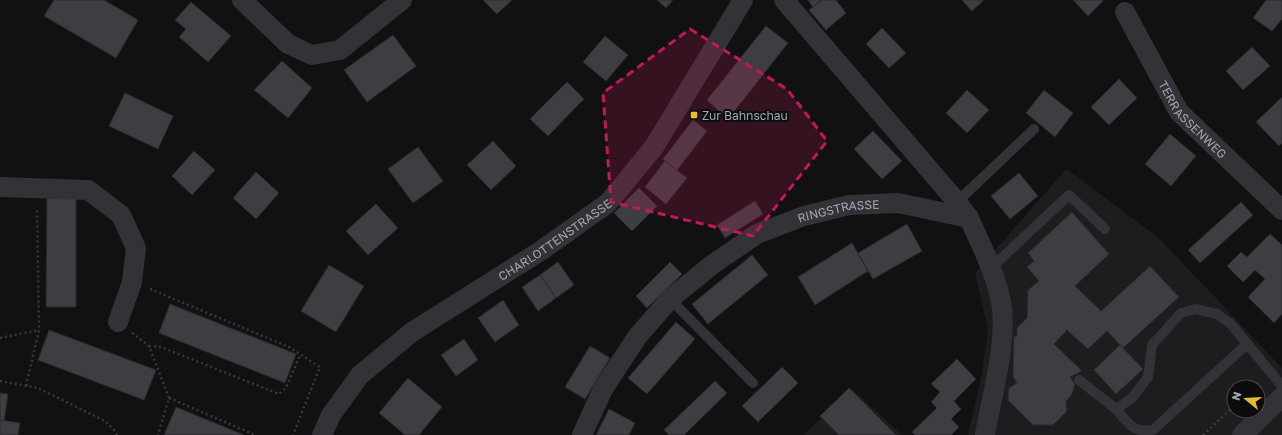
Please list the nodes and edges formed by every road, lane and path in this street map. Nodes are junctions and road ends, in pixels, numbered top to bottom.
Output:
1 (242, 0) edge
2 (402, 0) edge
3 (743, 0) edge
4 (784, 0) edge
5 (1125, 12) dead end
6 (1034, 129) dead end
7 (0, 187) edge
8 (36, 189) junction
9 (957, 202) junction
10 (1282, 210) edge
11 (969, 218) junction
12 (1105, 229) dead end
13 (992, 267) junction
14 (132, 282) junction
15 (670, 299) junction
16 (118, 322) joint
17 (39, 330) junction
18 (0, 338) edge
19 (1247, 344) junction
20 (150, 346) junction
21 (300, 355) junction
22 (1079, 380) dead end
23 (0, 381) edge
24 (753, 383) dead end
25 (26, 386) junction
26 (1282, 386) edge
27 (1282, 397) edge
28 (168, 398) junction
29 (1116, 409) junction
30 (1226, 413) edge
31 (117, 435) edge
32 (158, 435) edge
33 (255, 435) edge
34 (293, 435) edge
35 (322, 435) edge
36 (582, 435) edge
37 (985, 435) edge
38 (1203, 435) edge
39 (1242, 435) edge

1 - 2 street
3 - 35 street, CHARLOTTENSTRASSE
4 - 9 street
5 - 10 street, TERRASSENWEG
6 - 9 lane
7 - 8 street
8 - 14 street
8 - 17 path
9 - 11 street
11 - 13 street
11 - 15 street, RINGSTRASSE
12 - 13 lane
13 - 37 street
14 - 16 street
14 - 21 path
15 - 24 lane
15 - 36 street, RINGSTRASSE
16 - 20 path
17 - 18 path
17 - 25 path
19 - 26 lane
19 - 29 lane
19 - 29 lane
20 - 21 path
20 - 28 path
21 - 34 path
22 - 29 lane
23 - 25 path
25 - 31 path
27 - 39 street
28 - 32 path
28 - 33 path
30 - 38 path

